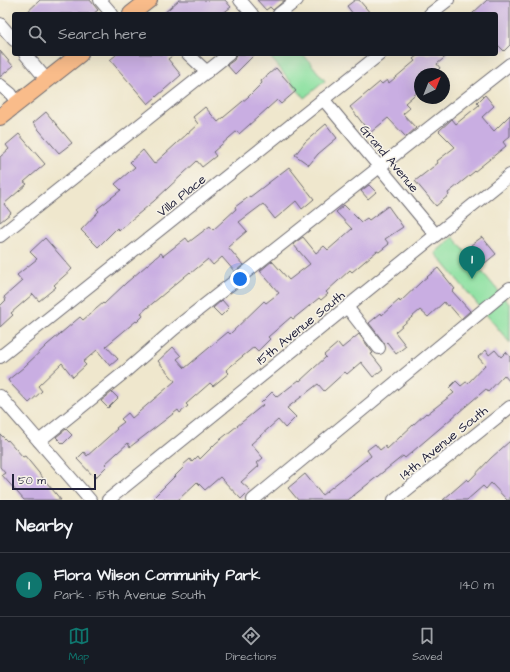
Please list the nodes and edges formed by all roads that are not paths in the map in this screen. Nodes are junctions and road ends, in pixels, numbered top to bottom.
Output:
1 (100, 0) edge
2 (149, 0) edge
3 (240, 0) edge
4 (297, 0) edge
5 (448, 0) edge
6 (110, 12) edge
7 (134, 12) edge
8 (250, 12) edge
9 (282, 12) edge
10 (433, 12) edge
11 (0, 24) edge
12 (12, 38) edge
13 (28, 56) edge
14 (77, 56) edge
15 (190, 56) edge
16 (227, 56) edge
17 (377, 56) edge
18 (510, 64) edge
19 (207, 72) junction
20 (47, 80) junction
21 (0, 85) edge
22 (323, 99) junction
23 (17, 103) junction
24 (0, 117) edge
25 (379, 167) junction
26 (510, 176) edge
27 (436, 235) junction
28 (0, 236) edge
29 (510, 288) edge
30 (347, 307) junction
31 (379, 348) dead end
32 (0, 358) edge
33 (0, 396) edge
34 (510, 407) edge
35 (39, 441) junction
36 (90, 500) edge
37 (108, 500) edge
38 (252, 500) edge
39 (394, 500) edge

1 - 6 street
2 - 7 main road
3 - 8 street
4 - 9 street
5 - 10 street
11 - 12 street
13 - 20 street
14 - 20 main road
15 - 19 street
16 - 19 street
17 - 22 street, Villa Place
18 - 25 street
19 - 28 street
20 - 23 main road
21 - 23 street
22 - 25 street, Grand Avenue
22 - 32 street, Villa Place
23 - 24 main road
25 - 27 street, Grand Avenue
25 - 35 street
26 - 27 street, 15th Avenue South
27 - 30 street, 15th Avenue South
29 - 38 street
30 - 31 street
30 - 37 street, 15th Avenue South
33 - 35 street
34 - 39 street, 14th Avenue South
35 - 36 street

